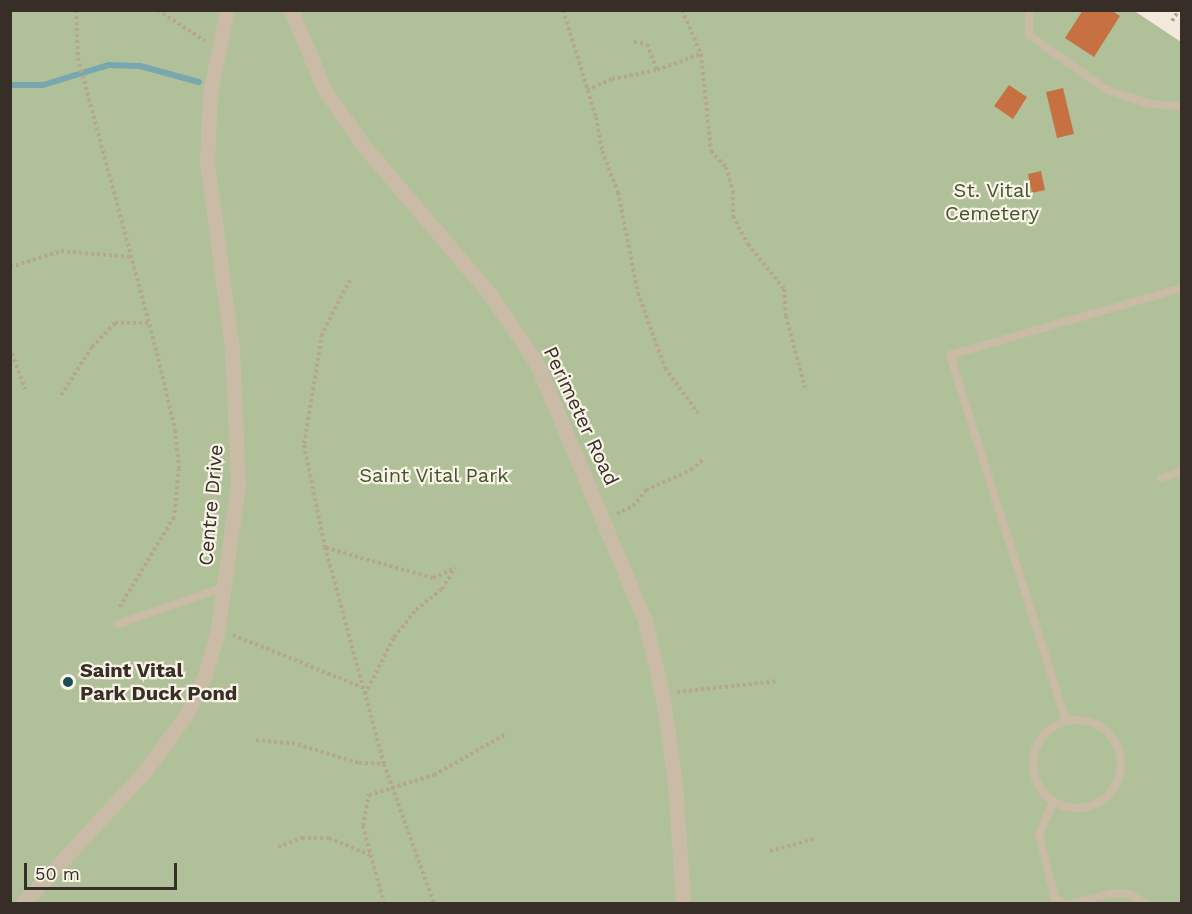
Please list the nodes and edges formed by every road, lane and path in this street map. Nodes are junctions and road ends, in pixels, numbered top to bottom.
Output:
1 (76, 10) edge
2 (158, 10) edge
3 (227, 10) edge
4 (291, 10) edge
5 (563, 10) edge
6 (682, 10) edge
7 (1029, 10) edge
8 (1179, 10) edge
9 (1173, 21) dead end
10 (634, 42) dead end
11 (219, 49) junction
12 (701, 54) junction
13 (657, 70) junction
14 (587, 90) junction
15 (1182, 107) edge
16 (131, 257) junction
17 (10, 267) edge
18 (350, 280) dead end
19 (1182, 288) edge
20 (149, 322) junction
21 (10, 348) edge
22 (805, 388) dead end
23 (25, 390) dead end
24 (61, 394) dead end
25 (698, 413) dead end
26 (705, 458) dead end
27 (1182, 471) edge
28 (1161, 478) dead end
29 (606, 520) junction
30 (326, 548) junction
31 (224, 587) junction
32 (115, 621) joint
33 (218, 629) junction
34 (777, 681) dead end
35 (363, 687) junction
36 (662, 693) junction
37 (365, 694) junction
38 (1066, 721) junction
39 (506, 734) dead end
40 (256, 740) dead end
41 (384, 764) junction
42 (392, 786) junction
43 (1053, 802) junction
44 (814, 839) dead end
45 (279, 847) dead end
46 (770, 851) dead end
47 (370, 855) junction
48 (22, 903) edge
49 (384, 903) edge
50 (434, 903) edge
51 (683, 903) edge
52 (1065, 903) edge
53 (1071, 903) edge
54 (1145, 903) edge

1 - 16 path
2 - 11 path
3 - 11 street, Centre Drive
4 - 29 street, Perimeter Road
5 - 14 path
6 - 12 path
7 - 15 lane
8 - 9 path
10 - 13 path
11 - 31 street, Centre Drive
12 - 13 path
12 - 22 path
13 - 14 path
14 - 25 path
16 - 17 path
16 - 20 path
18 - 30 path
19 - 38 lane
20 - 24 path
20 - 32 path
21 - 23 path
26 - 29 path
27 - 28 lane
29 - 36 street, Perimeter Road
30 - 35 path
30 - 37 path
31 - 32 lane
31 - 33 street, Centre Drive
33 - 35 path
33 - 48 street, Centre Drive
34 - 36 path
35 - 37 path
36 - 51 street, Perimeter Road
37 - 41 path
38 - 43 lane
38 - 43 lane
39 - 42 path
40 - 41 path
41 - 42 path
42 - 47 path
42 - 50 path
43 - 52 lane
44 - 46 path
45 - 47 path
47 - 49 path
53 - 54 lane

